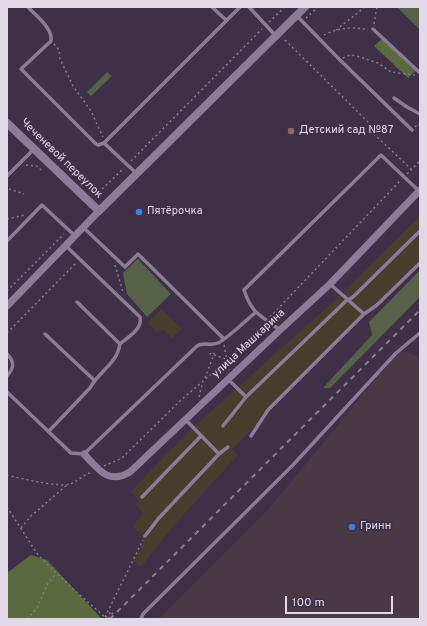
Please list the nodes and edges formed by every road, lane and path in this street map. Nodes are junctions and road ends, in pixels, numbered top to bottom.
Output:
1 (28, 7) edge
2 (212, 7) edge
3 (240, 7) edge
4 (249, 7) edge
5 (285, 7) edge
6 (305, 7) edge
7 (318, 7) edge
8 (365, 7) edge
9 (377, 7) edge
10 (300, 19) junction
11 (226, 20) junction
12 (266, 26) junction
13 (373, 29) junction
14 (334, 31) junction
15 (276, 37) junction
16 (319, 38) junction
17 (285, 40) dead end
18 (51, 41) junction
19 (340, 60) junction
20 (420, 74) edge
21 (394, 98) dead end
22 (420, 114) edge
23 (7, 123) edge
24 (412, 130) dead end
25 (104, 142) junction
26 (34, 149) junction
27 (420, 162) edge
28 (19, 164) junction
29 (127, 164) junction
30 (41, 170) dead end
31 (412, 170) junction
32 (137, 174) junction
33 (7, 176) edge
34 (404, 177) junction
35 (9, 189) dead end
36 (419, 191) edge
37 (24, 194) dead end
38 (89, 202) junction
39 (99, 211) junction
40 (34, 213) junction
41 (7, 219) edge
42 (84, 228) junction
43 (68, 230) junction
44 (420, 231) edge
45 (75, 236) junction
46 (7, 241) edge
47 (66, 246) junction
48 (112, 255) junction
49 (80, 259) junction
50 (420, 263) edge
51 (330, 284) junction
52 (7, 291) edge
53 (349, 300) junction
54 (76, 302) dead end
55 (126, 304) junction
56 (7, 306) edge
57 (255, 313) junction
58 (364, 314) junction
59 (267, 320) junction
60 (280, 330) junction
61 (7, 333) edge
62 (420, 333) edge
63 (45, 334) dead end
64 (224, 339) junction
65 (120, 344) junction
66 (7, 354) edge
67 (226, 360) junction
68 (7, 376) edge
69 (229, 378) junction
70 (204, 379) junction
71 (94, 380) junction
72 (7, 392) edge
73 (246, 397) junction
74 (199, 407) junction
75 (186, 419) junction
76 (223, 426) dead end
77 (49, 432) junction
78 (201, 436) junction
79 (251, 436) dead end
80 (228, 448) dead end
81 (84, 454) junction
82 (220, 454) junction
83 (98, 469) junction
84 (7, 475) edge
85 (67, 485) junction
86 (142, 497) dead end
87 (7, 507) edge
88 (21, 528) junction
89 (145, 536) joint
90 (56, 573) junction
91 (105, 617) junction
92 (27, 619) edge
93 (108, 619) edge
94 (141, 619) edge

1 - 18 lane
2 - 11 lane
3 - 11 lane
4 - 12 lane
5 - 12 path
6 - 10 street
7 - 10 path
8 - 14 path
9 - 13 path
10 - 15 street
10 - 16 lane
11 - 25 lane
12 - 15 lane
12 - 29 path
13 - 14 path
13 - 20 lane
14 - 16 path
15 - 32 street
16 - 19 lane
17 - 31 path
18 - 25 path
18 - 25 lane
19 - 20 path
19 - 24 lane
21 - 22 lane
23 - 26 street, Чеченевой переулок
25 - 29 lane
26 - 28 lane
26 - 38 street, Чеченевой переулок
27 - 31 path
28 - 30 path
28 - 33 lane
29 - 32 lane
29 - 38 path
31 - 34 path
32 - 39 street
34 - 36 lane
34 - 57 lane
34 - 59 path
35 - 37 path
36 - 51 street, улица Машкарина
38 - 39 street, Чеченевой переулок
39 - 42 street
40 - 41 path
40 - 43 lane
40 - 46 lane
42 - 45 street
42 - 48 lane
43 - 45 lane
43 - 52 path
44 - 53 lane
45 - 47 street
47 - 49 lane
47 - 56 street
48 - 55 path
48 - 64 lane
49 - 55 lane
49 - 61 path
50 - 58 lane
51 - 53 lane
51 - 60 street, улица Машкарина
53 - 58 lane
53 - 73 lane
54 - 65 lane
55 - 65 lane
57 - 59 lane
57 - 64 lane
58 - 79 lane
59 - 60 lane
59 - 67 path
60 - 69 street, улица Машкарина
62 - 94 lane
63 - 71 lane
64 - 67 path
64 - 81 lane
65 - 71 lane
66 - 68 lane
67 - 69 path
67 - 70 path
67 - 70 path
69 - 73 lane
69 - 74 street, улица Машкарина
70 - 74 path
70 - 83 path
71 - 77 lane
72 - 77 lane
73 - 76 lane
74 - 75 street, улица Машкарина
75 - 78 lane
75 - 83 street, улица Машкарина
77 - 81 lane
78 - 82 lane
78 - 86 lane
80 - 82 lane
81 - 83 street, улица Машкарина
82 - 89 lane
83 - 85 path
84 - 85 path
85 - 88 path
87 - 88 path
88 - 90 path
89 - 91 path
90 - 91 path
90 - 92 path
91 - 93 path

